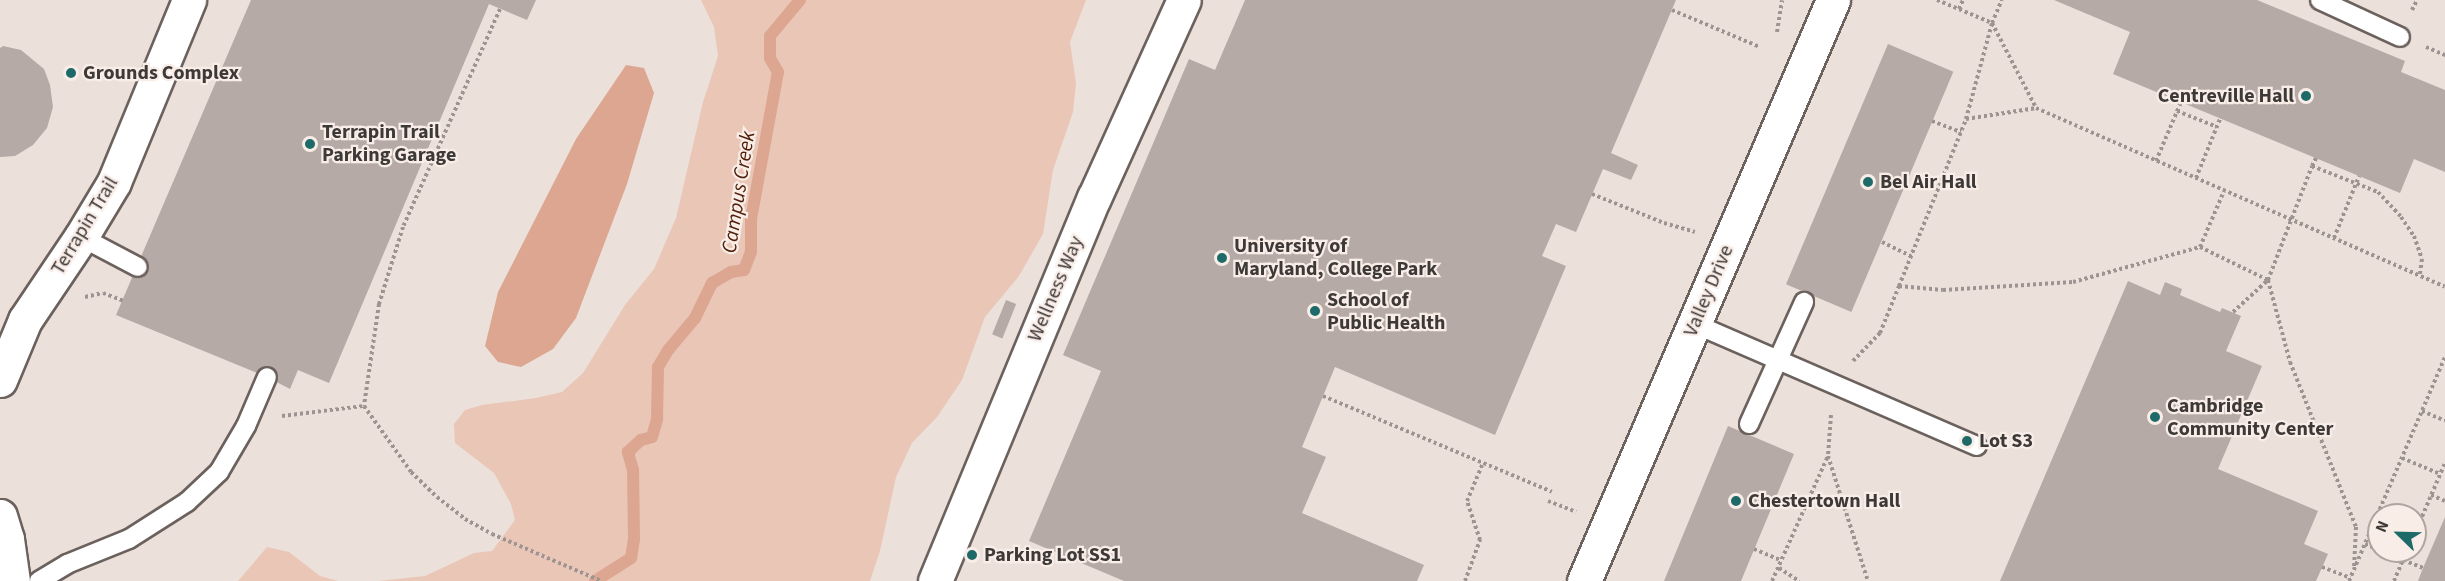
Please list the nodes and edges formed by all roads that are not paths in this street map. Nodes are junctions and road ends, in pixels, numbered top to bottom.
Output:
1 (189, 0) edge
2 (1184, 0) edge
3 (1833, 0) edge
4 (2320, 0) edge
5 (2400, 36) dead end
6 (81, 237) junction
7 (138, 267) dead end
8 (1804, 302) dead end
9 (1695, 324) junction
10 (1778, 360) junction
11 (267, 377) dead end
12 (0, 380) edge
13 (1749, 424) dead end
14 (1977, 446) dead end
15 (0, 516) edge
16 (13, 581) edge
17 (39, 581) edge
18 (934, 581) edge
19 (1584, 581) edge

1 - 6 street, Terrapin Trail
2 - 18 street, Wellness Way
3 - 9 street, Valley Drive
4 - 5 lane
6 - 7 lane
6 - 12 street, Terrapin Trail
8 - 10 lane
9 - 10 lane
9 - 19 street, Valley Drive
10 - 13 lane
10 - 14 lane
11 - 17 lane
15 - 16 street

